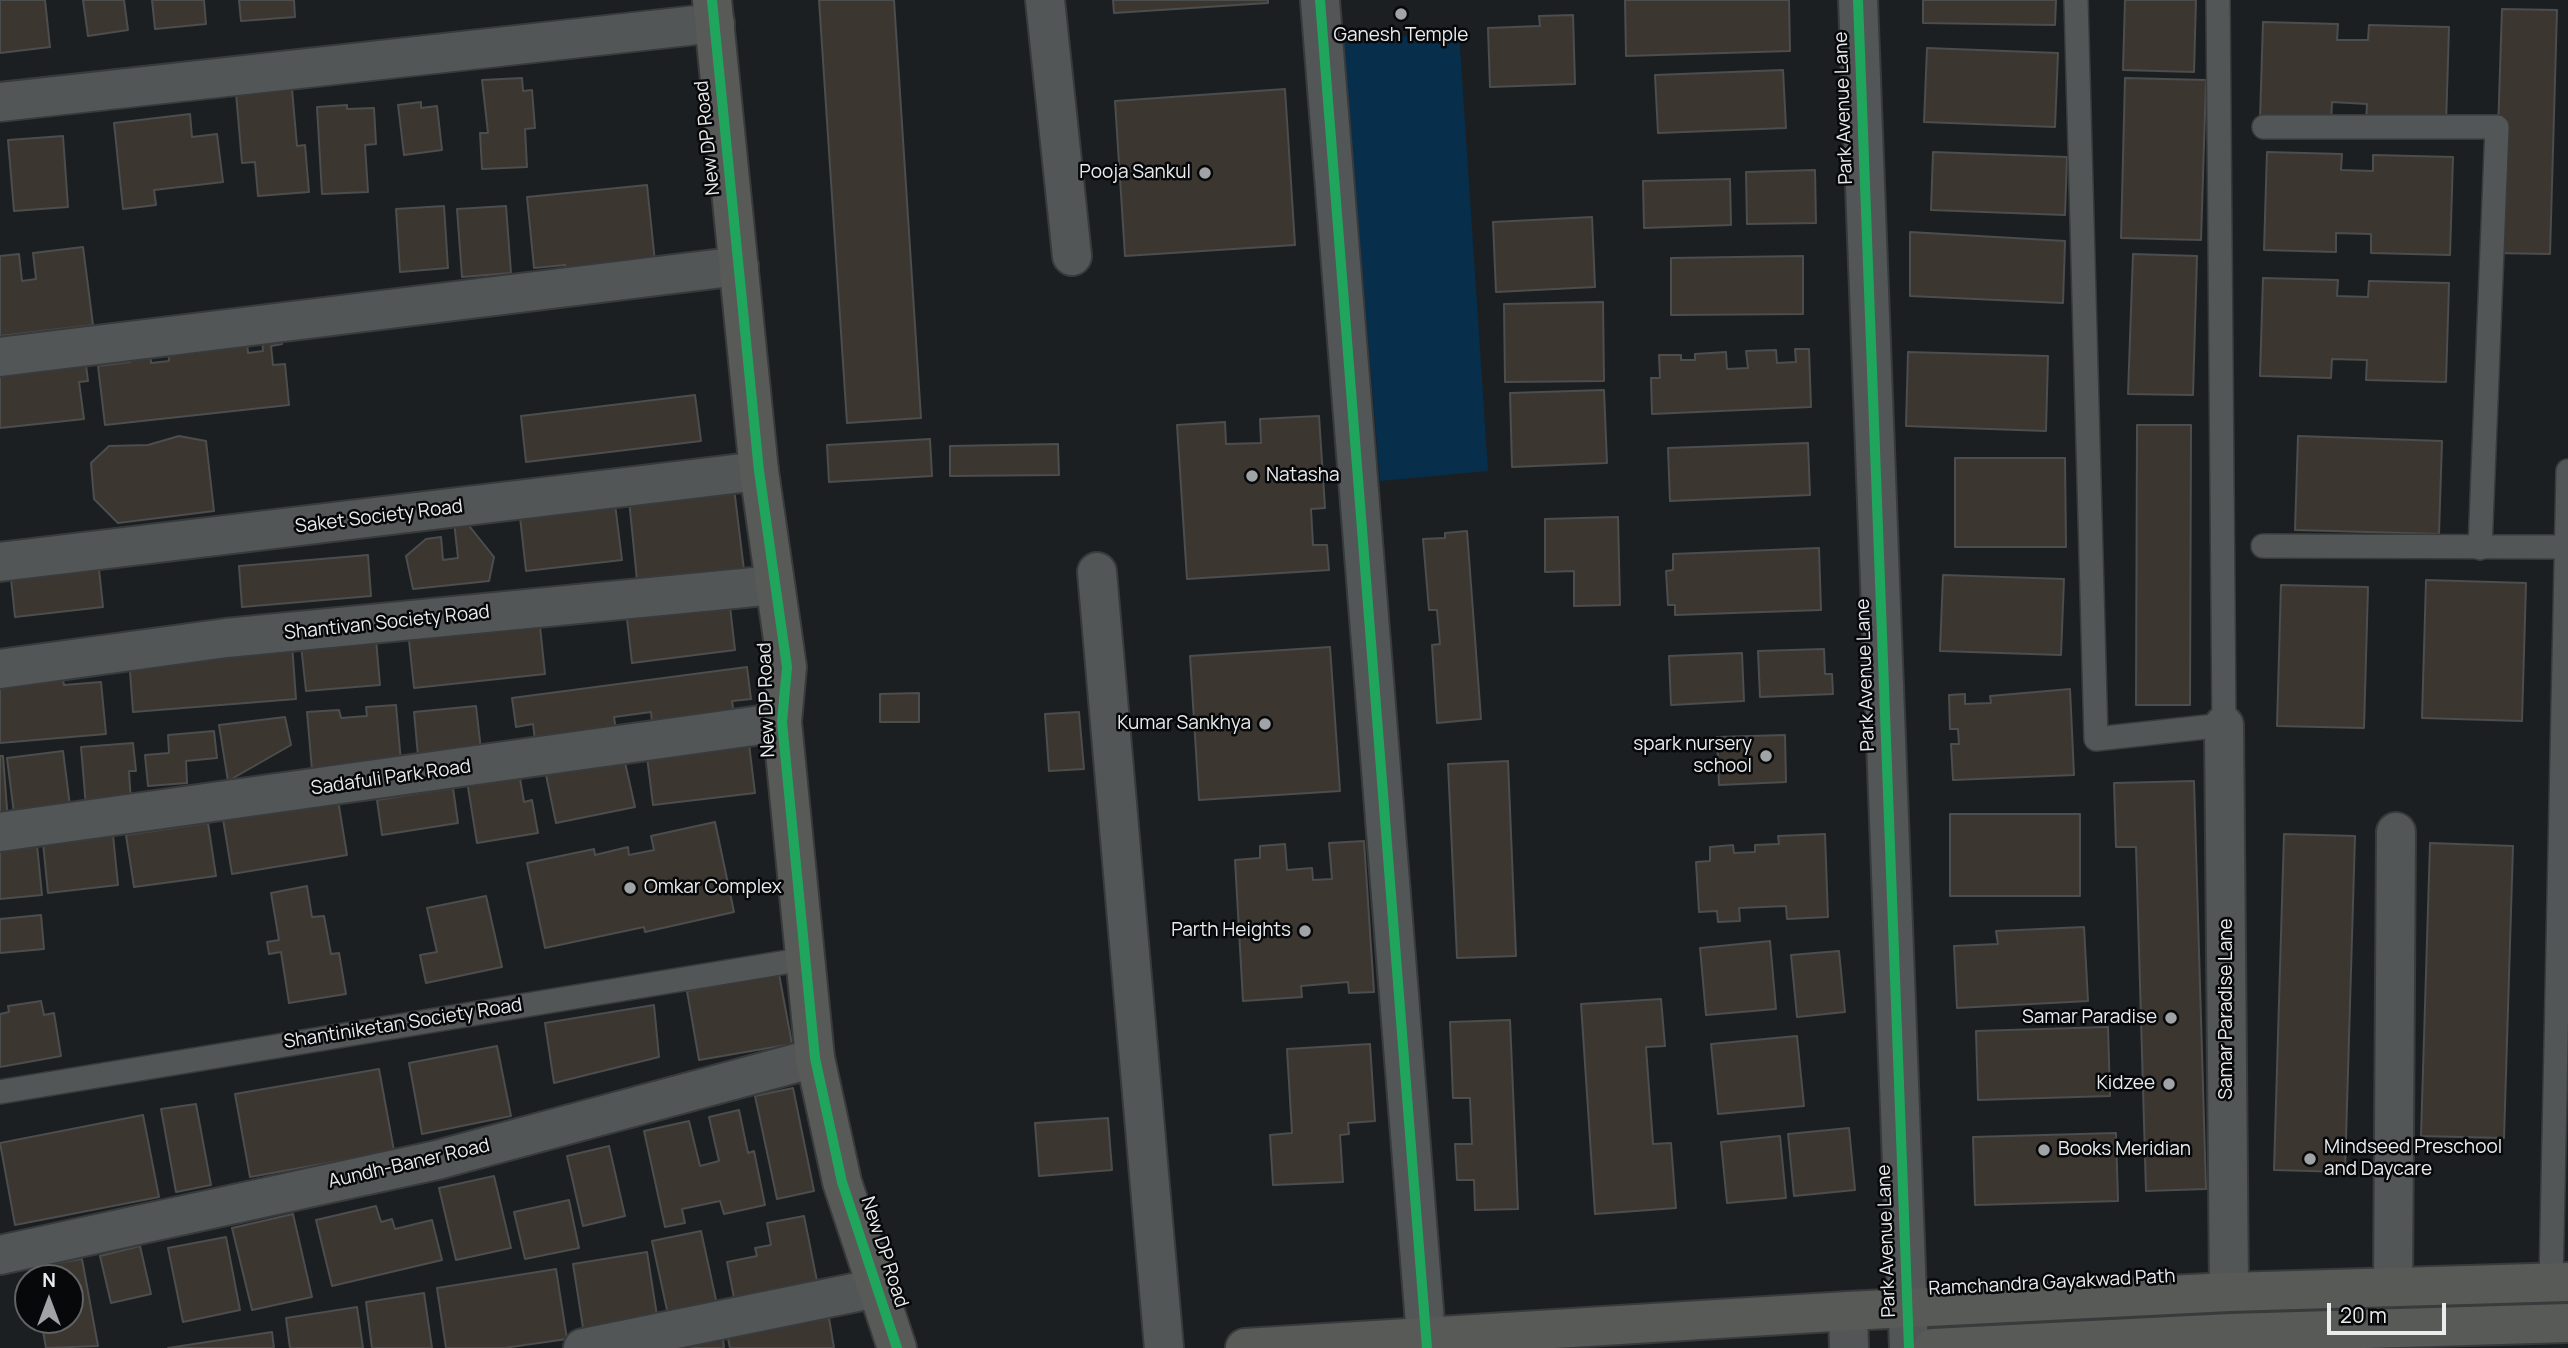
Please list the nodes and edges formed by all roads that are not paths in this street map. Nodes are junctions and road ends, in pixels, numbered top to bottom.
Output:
1 (1045, 0) edge
2 (1320, 0) edge
3 (1858, 0) edge
4 (2076, 0) edge
5 (2218, 0) edge
6 (713, 11) edge
7 (0, 102) edge
8 (2264, 127) dead end
9 (1072, 256) dead end
10 (739, 266) junction
11 (0, 358) edge
12 (759, 471) junction
13 (2568, 471) edge
14 (2263, 546) dead end
15 (2566, 547) junction
16 (2480, 548) junction
17 (0, 562) edge
18 (1097, 572) dead end
19 (775, 585) junction
20 (0, 669) edge
21 (782, 722) junction
22 (2224, 725) junction
23 (0, 832) edge
24 (2396, 832) dead end
25 (806, 959) junction
26 (815, 1058) junction
27 (0, 1092) edge
28 (0, 1255) edge
29 (2559, 1282) edge
30 (2393, 1287) junction
31 (877, 1288) junction
32 (2229, 1292) junction
33 (1907, 1308) junction
34 (1848, 1311) junction
35 (2568, 1323) edge
36 (1427, 1342) edge
37 (583, 1348) edge
38 (897, 1348) edge
39 (1164, 1348) edge
40 (1245, 1348) edge
41 (1849, 1348) edge
42 (1909, 1348) edge
43 (1933, 1348) edge

1 - 9 street
2 - 36 street
3 - 33 street, Park Avenue Lane
4 - 22 lane
5 - 22 lane
6 - 7 street
6 - 10 main road, New DP Road
8 - 16 lane
10 - 11 street
10 - 12 main road, New DP Road
12 - 17 street, Saket Society Road
12 - 19 main road, New DP Road
13 - 15 lane
14 - 16 lane
15 - 16 lane
15 - 29 lane
18 - 39 street
19 - 20 street, Shantivan Society Road
19 - 21 main road, New DP Road
21 - 23 street, Sadafuli Park Road
21 - 25 main road, New DP Road
22 - 32 street, Samar Paradise Lane
24 - 30 street
25 - 26 main road, New DP Road
25 - 27 lane, Shantiniketan Society Road
26 - 28 street, Aundh-Baner Road
26 - 31 main road, New DP Road
29 - 30 main road, Ramchandra Gayakwad Path
30 - 32 main road, Ramchandra Gayakwad Path
31 - 37 street
31 - 38 main road, New DP Road
32 - 33 main road, Ramchandra Gayakwad Path
33 - 34 main road, Ramchandra Gayakwad Path
33 - 42 street, Park Avenue Lane
34 - 36 main road, Ramchandra Gayakwad Path
34 - 41 street
35 - 43 main road
36 - 40 main road, Ramchandra Gayakwad Path

